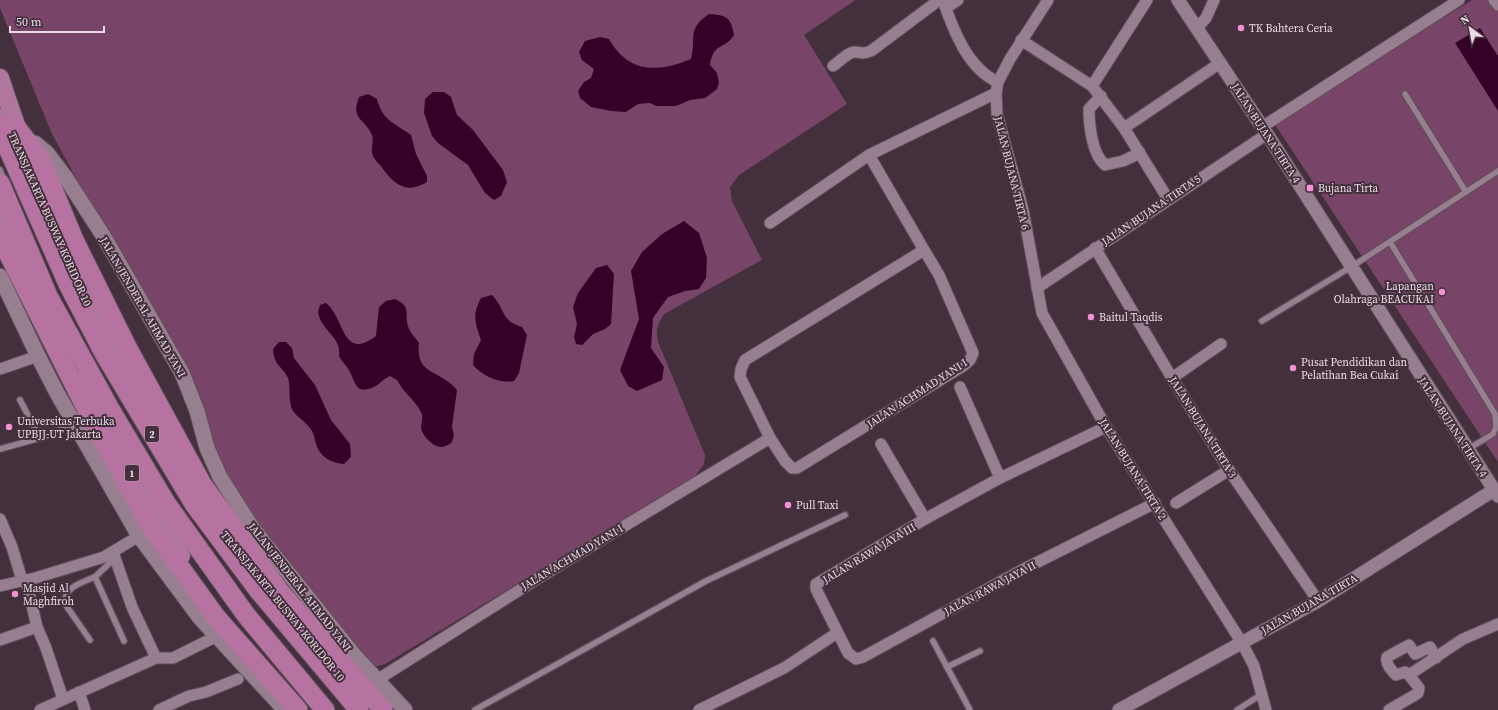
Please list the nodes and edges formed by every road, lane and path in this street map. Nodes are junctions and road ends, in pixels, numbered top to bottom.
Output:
1 (958, 0) edge
2 (1048, 0) edge
3 (1147, 0) edge
4 (1178, 0) edge
5 (1214, 0) edge
6 (1459, 0) edge
7 (1494, 0) edge
8 (943, 3) edge
9 (1498, 5) edge
10 (1197, 28) junction
11 (1021, 40) junction
12 (1220, 63) junction
13 (833, 66) dead end
14 (0, 78) edge
15 (1092, 86) junction
16 (997, 88) junction
17 (1405, 94) dead end
18 (1101, 96) junction
19 (0, 112) edge
20 (5, 127) edge
21 (1124, 128) junction
22 (1265, 130) junction
23 (1140, 154) junction
24 (869, 155) junction
25 (0, 170) edge
26 (1498, 171) edge
27 (0, 183) edge
28 (1466, 192) junction
29 (1168, 199) junction
30 (0, 210) edge
31 (770, 223) dead end
32 (0, 237) edge
33 (1390, 242) junction
34 (1095, 248) junction
35 (924, 250) junction
36 (1351, 267) junction
37 (0, 276) edge
38 (1037, 288) junction
39 (1262, 321) dead end
40 (1221, 344) dead end
41 (38, 356) junction
42 (0, 369) edge
43 (1172, 378) junction
44 (960, 387) dead end
45 (20, 400) dead end
46 (74, 424) junction
47 (1106, 427) junction
48 (40, 438) junction
49 (770, 438) junction
50 (881, 444) dead end
51 (0, 449) edge
52 (1468, 450) junction
53 (1229, 470) junction
54 (1000, 478) junction
55 (1497, 494) edge
56 (1155, 503) junction
57 (1176, 503) dead end
58 (845, 515) dead end
59 (0, 519) edge
60 (925, 519) junction
61 (139, 536) junction
62 (114, 555) junction
63 (95, 577) junction
64 (24, 580) junction
65 (0, 586) edge
66 (1318, 601) junction
67 (1498, 624) edge
68 (37, 627) junction
69 (837, 633) junction
70 (217, 636) junction
71 (0, 640) edge
72 (90, 640) dead end
73 (124, 641) dead end
74 (933, 641) dead end
75 (1242, 643) junction
76 (980, 650) dead end
77 (156, 658) junction
78 (1436, 658) junction
79 (947, 667) junction
80 (1409, 674) junction
81 (238, 679) dead end
82 (377, 680) junction
83 (79, 692) junction
84 (1262, 694) junction
85 (63, 699) junction
86 (40, 710) edge
87 (85, 710) edge
88 (159, 710) edge
89 (285, 710) edge
90 (298, 710) edge
91 (303, 710) edge
92 (325, 710) edge
93 (332, 710) edge
94 (354, 710) edge
95 (359, 710) edge
96 (372, 710) edge
97 (383, 710) edge
98 (405, 710) edge
99 (475, 710) edge
100 (700, 710) edge
101 (970, 710) edge
102 (1119, 710) edge
103 (1237, 710) edge
104 (1266, 710) edge
105 (1389, 710) edge

1 - 8 street
2 - 11 street
3 - 15 street
4 - 10 street, JALAN BUJANA TIRTA 4
5 - 10 street
6 - 22 street, JALAN BUJANA TIRTA 5
7 - 9 street
8 - 13 street
8 - 16 street
10 - 12 street, JALAN BUJANA TIRTA 4
11 - 15 street
11 - 16 street
12 - 21 street
12 - 22 street, JALAN BUJANA TIRTA 4
14 - 20 highway, JALAN JENDERAL AHMAD YANI
15 - 18 street
16 - 24 street
16 - 38 street, JALAN BUJANA TIRTA 6
17 - 28 lane
18 - 21 street
18 - 23 street
19 - 20 lane, TRANSJAKARTA BUSWAY KORIDOR 10
20 - 82 main road, JALAN JENDERAL AHMAD YANI
20 - 94 lane, TRANSJAKARTA BUSWAY KORIDOR 10
20 - 95 highway, 2
20 - 96 highway, JALAN JENDERAL AHMAD YANI
20 - 97 highway
21 - 23 street
22 - 29 street, JALAN BUJANA TIRTA 5
22 - 36 street, JALAN BUJANA TIRTA 4
23 - 29 street
24 - 31 street
24 - 35 street, JALAN ACHMAD YANI I
25 - 93 lane
26 - 28 lane
27 - 92 highway, 2
28 - 33 lane
29 - 34 street, JALAN BUJANA TIRTA 5
30 - 91 highway, 1
32 - 90 highway
33 - 36 lane
33 - 52 lane
34 - 38 street, JALAN BUJANA TIRTA 5
34 - 43 street, JALAN BUJANA TIRTA 3
35 - 49 street, JALAN ACHMAD YANI I
35 - 49 street, JALAN ACHMAD YANI I
36 - 39 lane
36 - 52 street, JALAN BUJANA TIRTA 4
37 - 41 main road, 1
38 - 47 street, JALAN BUJANA TIRTA 2
40 - 43 street
41 - 42 street
41 - 46 main road, 1
43 - 53 street, JALAN BUJANA TIRTA 3
44 - 54 street
45 - 48 lane
46 - 48 lane
46 - 61 main road, 1
47 - 54 street, JALAN RAWA JAYA III
47 - 56 street, JALAN BUJANA TIRTA 2
48 - 51 lane
49 - 82 street, JALAN ACHMAD YANI I
50 - 60 street, JALAN RAWA JAYA III
52 - 55 street, JALAN BUJANA TIRTA 4
53 - 57 street
53 - 66 street, JALAN BUJANA TIRTA 3
54 - 60 street, JALAN RAWA JAYA III
55 - 66 street, JALAN BUJANA TIRTA
56 - 69 street, JALAN RAWA JAYA II
56 - 75 street, JALAN BUJANA TIRTA 2
58 - 99 lane
59 - 64 street
60 - 69 street, JALAN RAWA JAYA III
61 - 62 street
61 - 70 main road, 1
62 - 63 lane
62 - 64 street
62 - 77 street
63 - 72 lane
63 - 73 lane
64 - 65 street
64 - 68 street
66 - 75 street, JALAN BUJANA TIRTA
67 - 78 street
68 - 71 street
68 - 85 street
69 - 100 street
70 - 77 street
70 - 89 main road, 1
74 - 79 lane
75 - 84 street, JALAN BUJANA TIRTA 2
75 - 102 street, JALAN BUJANA TIRTA
76 - 79 lane
77 - 83 street
78 - 80 street
78 - 80 street
79 - 101 lane
80 - 105 street
81 - 88 street
82 - 98 main road, JALAN JENDERAL AHMAD YANI
83 - 85 street
83 - 87 street
84 - 103 lane
84 - 104 street, JALAN BUJANA TIRTA 2
85 - 86 street

